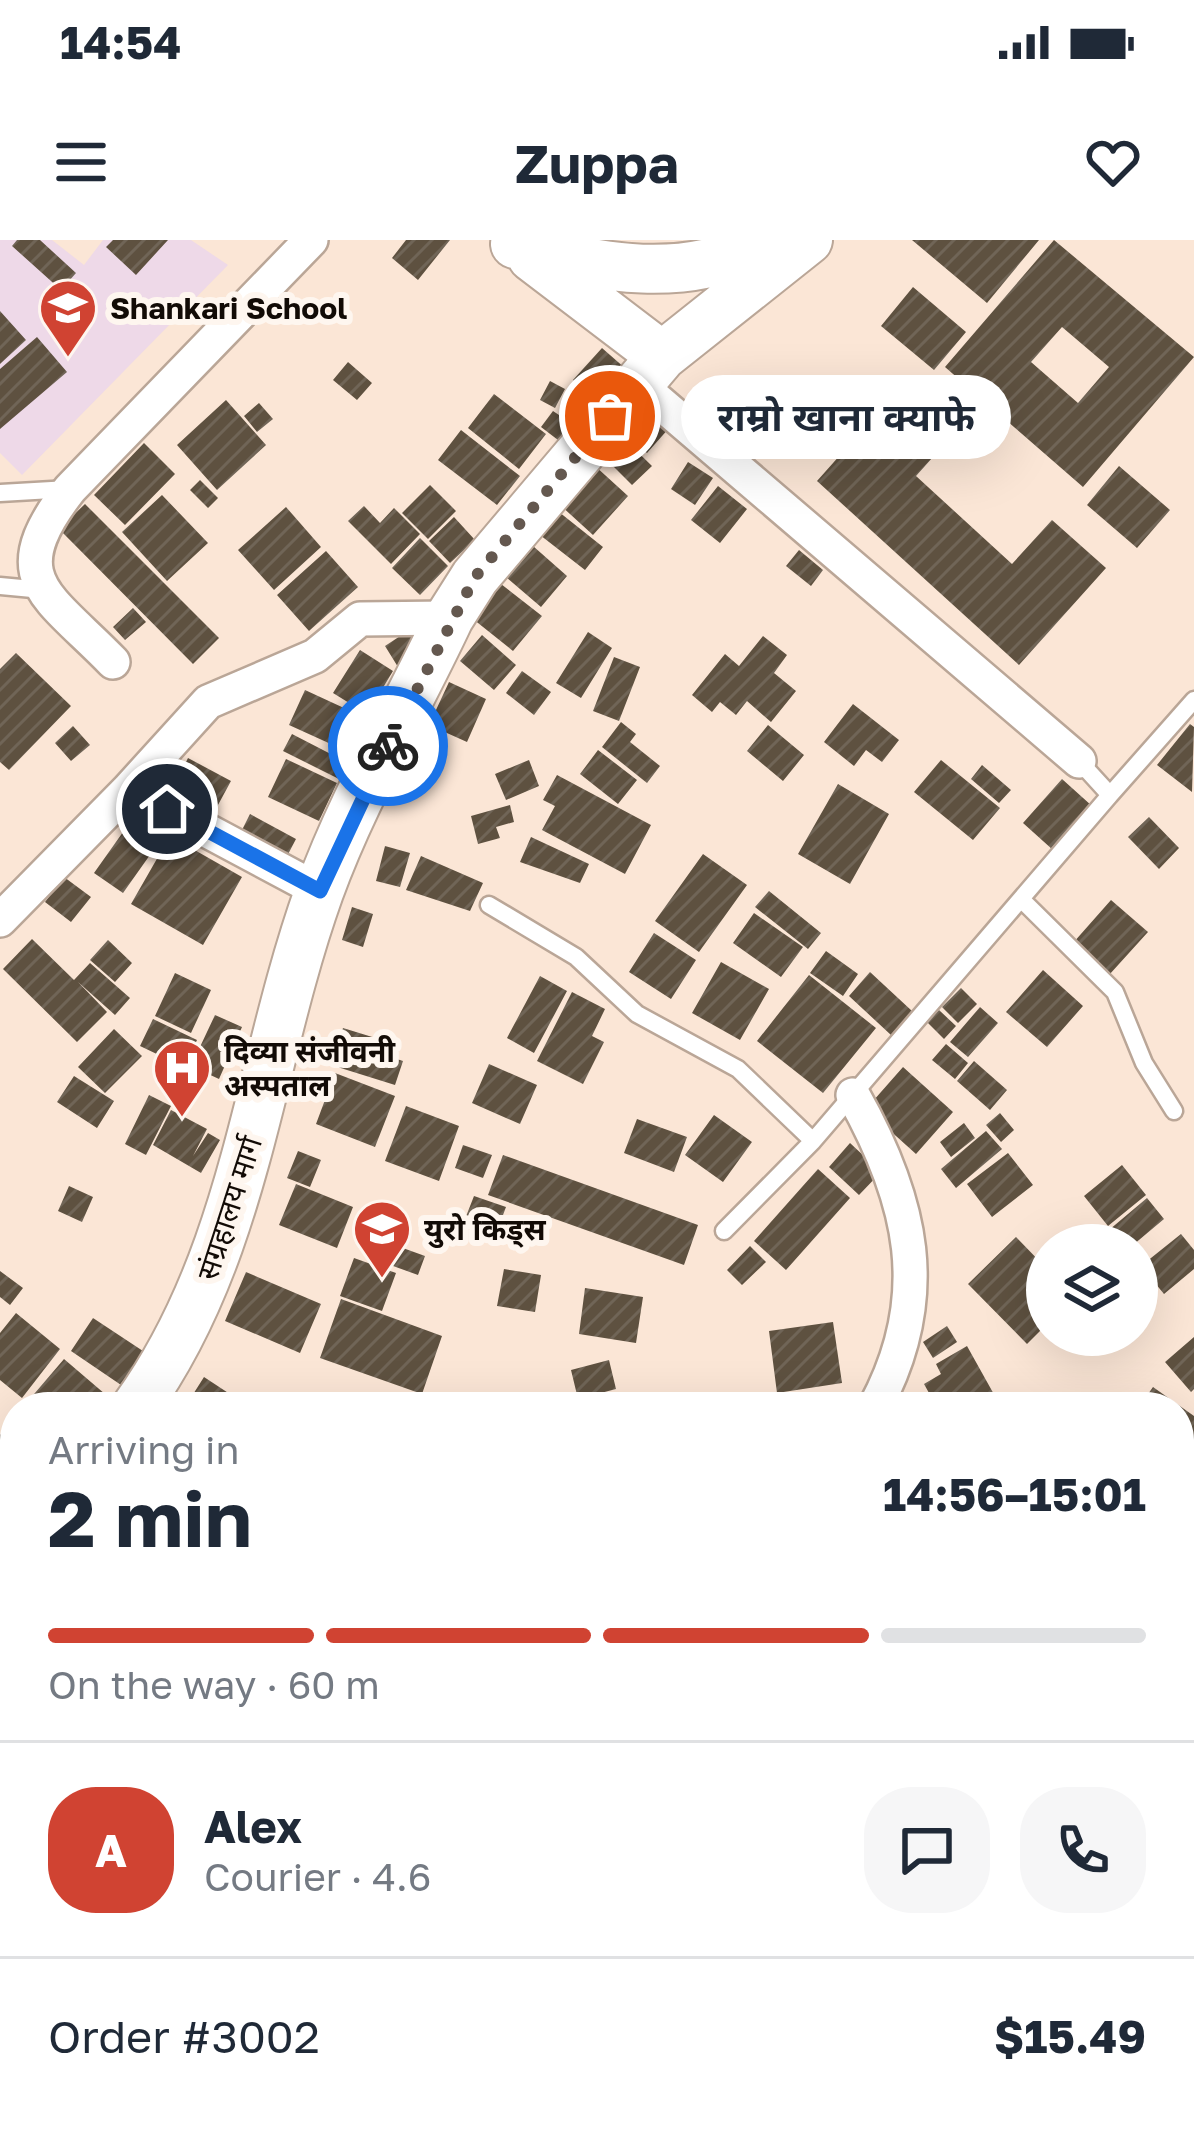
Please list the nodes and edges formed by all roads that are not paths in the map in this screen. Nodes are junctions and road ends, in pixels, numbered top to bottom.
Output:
1 (311, 240) edge
2 (767, 240) edge
3 (808, 240) edge
4 (512, 242) edge
5 (650, 369) junction
6 (70, 489) junction
7 (0, 494) edge
8 (0, 586) edge
9 (43, 590) junction
10 (449, 618) junction
11 (113, 662) dead end
12 (1194, 700) edge
13 (1078, 761) joint
14 (129, 789) junction
15 (1110, 795) junction
16 (320, 891) junction
17 (1022, 900) junction
18 (489, 904) dead end
19 (0, 920) edge
20 (853, 1095) junction
21 (1174, 1111) dead end
22 (813, 1141) junction
23 (724, 1232) dead end
24 (145, 1392) edge
25 (883, 1392) edge

1 - 6 street
2 - 4 main road
3 - 5 main road, संग्रहालय मार्ग
4 - 5 main road
5 - 10 main road, संग्रहालय मार्ग
5 - 13 street
6 - 7 lane
6 - 9 street
8 - 9 lane
9 - 11 street
10 - 14 street
10 - 16 main road, संग्रहालय मार्ग
12 - 15 lane
13 - 15 lane
14 - 16 street
14 - 19 street
15 - 17 lane
16 - 24 main road, संग्रहालय मार्ग
17 - 20 lane
17 - 21 lane
18 - 22 lane
20 - 22 lane
20 - 25 street
22 - 23 lane

